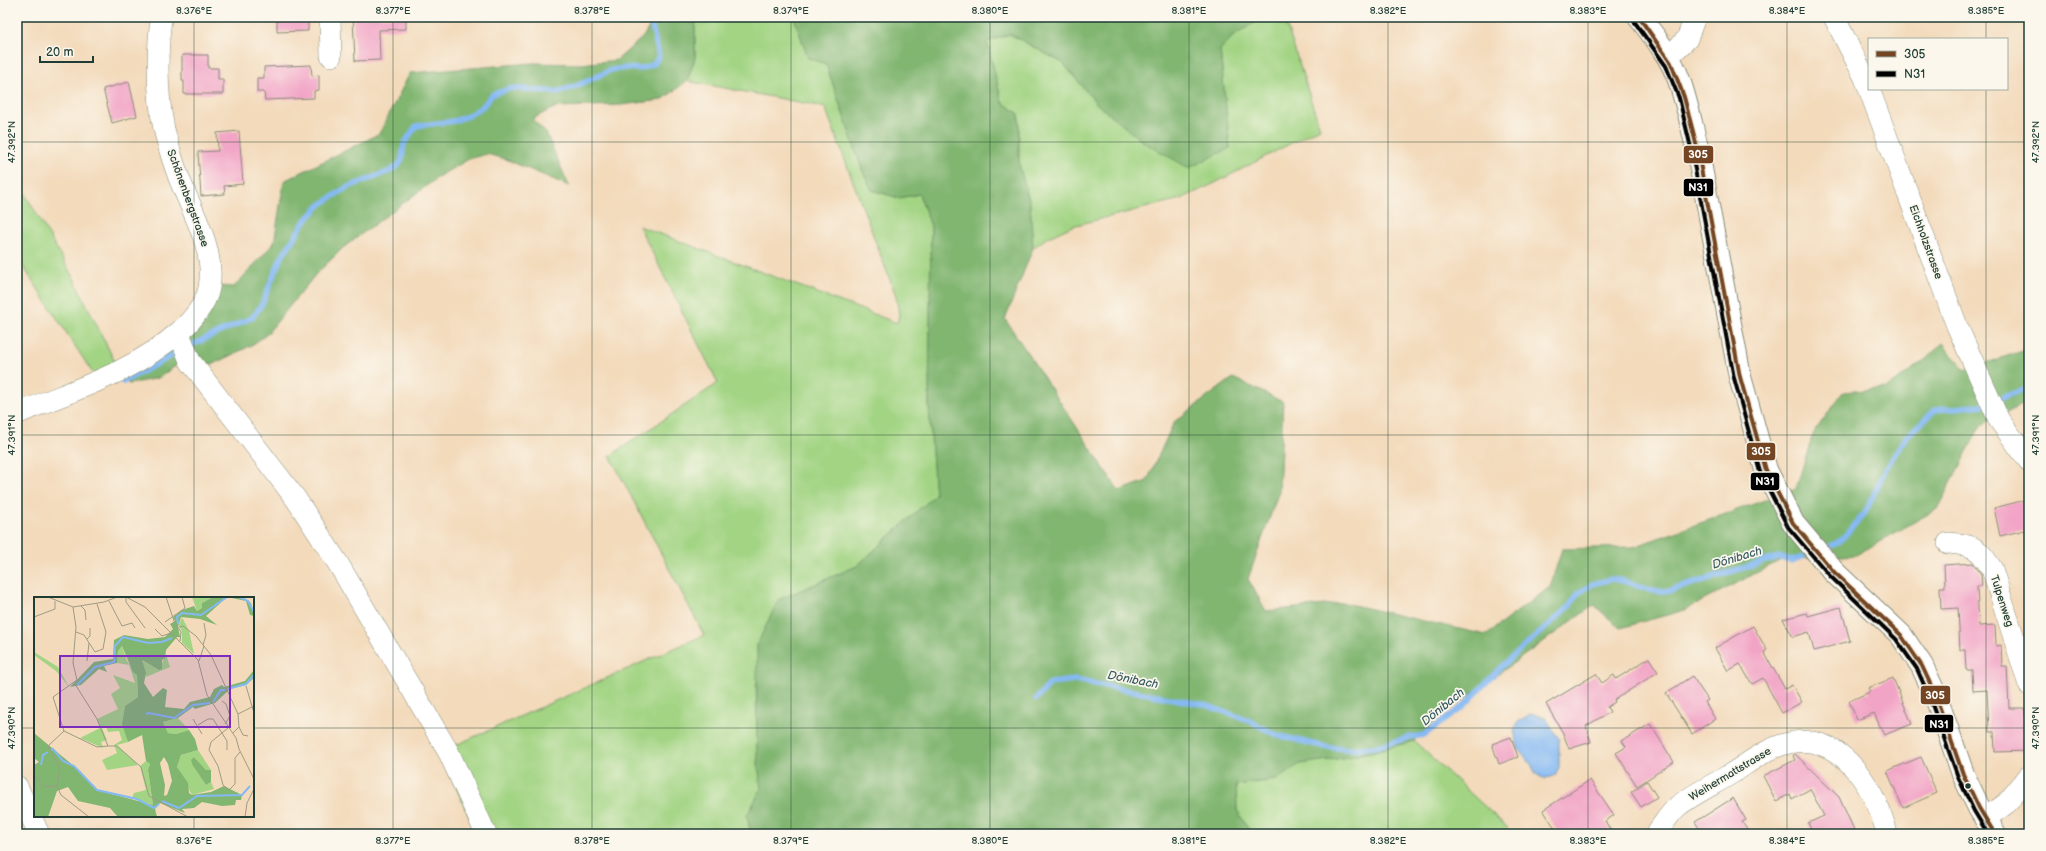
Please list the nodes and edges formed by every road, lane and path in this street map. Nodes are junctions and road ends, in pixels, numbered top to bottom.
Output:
1 (160, 17) edge
2 (330, 17) edge
3 (1639, 17) edge
4 (1695, 17) edge
5 (1834, 17) edge
6 (331, 56) dead end
7 (1668, 57) junction
8 (1868, 86) edge
9 (1869, 90) edge
10 (179, 333) junction
11 (17, 414) edge
12 (2029, 461) edge
13 (1948, 543) dead end
14 (2029, 685) edge
15 (2029, 776) edge
16 (17, 786) edge
17 (1990, 826) edge
18 (39, 834) edge
19 (486, 834) edge
20 (1659, 834) edge
21 (1887, 834) edge

1 - 10 street, Schönenbergstrasse
2 - 6 street
3 - 7 street
4 - 7 street
5 - 8 street, Eichholzstrasse
7 - 17 street
9 - 12 street, Eichholzstrasse
10 - 11 street, Schönenbergstrasse
10 - 19 street
13 - 14 street, Tulpenweg
15 - 17 street
16 - 18 street
20 - 21 street, Weihermattstrasse

